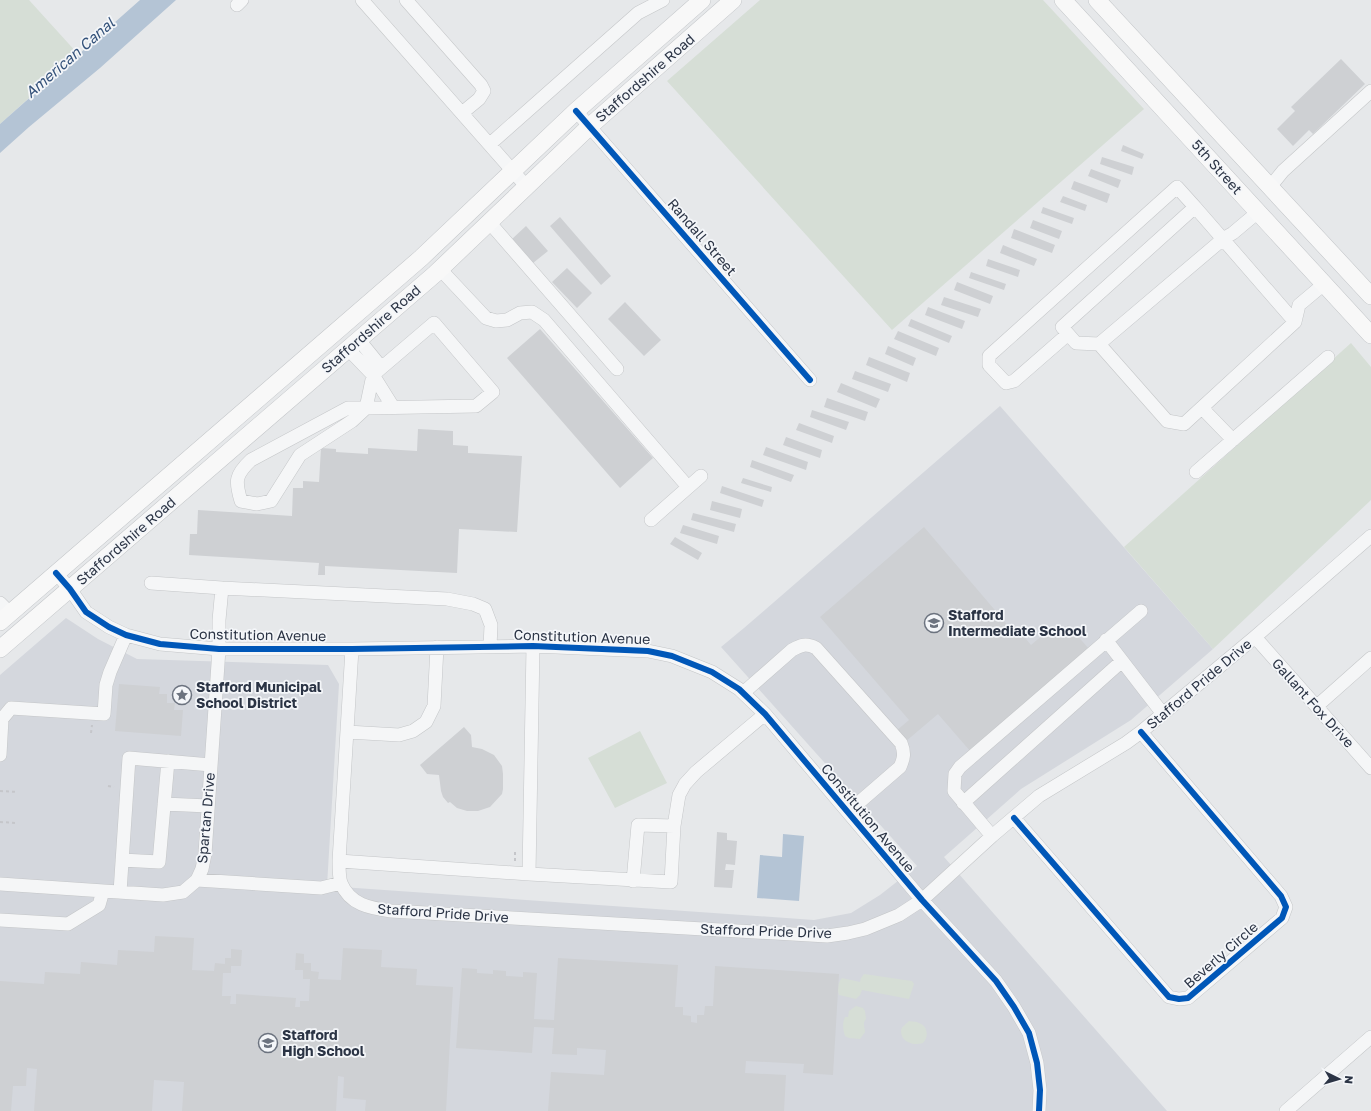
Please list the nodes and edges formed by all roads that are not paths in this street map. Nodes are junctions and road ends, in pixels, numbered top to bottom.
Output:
1 (406, 0) edge
2 (664, 0) edge
3 (702, 0) edge
4 (733, 0) edge
5 (1063, 0) edge
6 (1097, 0) edge
7 (369, 2) edge
8 (1173, 82) junction
9 (1371, 91) edge
10 (1155, 100) junction
11 (576, 111) junction
12 (462, 113) junction
13 (590, 126) junction
14 (490, 144) junction
15 (513, 170) junction
16 (526, 186) junction
17 (1270, 188) junction
18 (1195, 207) junction
19 (1258, 212) junction
20 (489, 222) junction
21 (1223, 240) junction
22 (1342, 265) junction
23 (440, 269) junction
24 (1324, 284) junction
25 (1371, 296) edge
26 (1295, 322) junction
27 (1068, 334) junction
28 (1371, 335) edge
29 (353, 344) junction
30 (1099, 344) junction
31 (1328, 357) dead end
32 (617, 369) dead end
33 (377, 371) junction
34 (810, 380) dead end
35 (393, 407) junction
36 (366, 408) junction
37 (1202, 408) junction
38 (1233, 440) junction
39 (1196, 472) dead end
40 (701, 476) dead end
41 (688, 487) junction
42 (651, 520) dead end
43 (1371, 536) edge
44 (56, 573) junction
45 (151, 583) dead end
46 (222, 588) junction
47 (70, 589) junction
48 (1140, 611) dead end
49 (3, 613) edge
50 (126, 635) junction
51 (1255, 637) junction
52 (1106, 640) junction
53 (533, 646) junction
54 (437, 647) junction
55 (490, 647) junction
56 (0, 649) edge
57 (219, 649) junction
58 (352, 649) junction
59 (1371, 658) edge
60 (1122, 661) junction
61 (743, 693) junction
62 (1316, 706) junction
63 (765, 714) junction
64 (1162, 714) junction
65 (347, 732) junction
66 (1141, 732) junction
67 (0, 755) edge
68 (168, 761) junction
69 (211, 765) junction
70 (1371, 768) edge
71 (963, 803) junction
72 (164, 804) junction
73 (208, 806) junction
74 (848, 812) junction
75 (1014, 818) junction
76 (674, 826) junction
77 (992, 836) junction
78 (122, 860) junction
79 (339, 861) junction
80 (529, 874) junction
81 (197, 880) junction
82 (633, 880) junction
83 (341, 883) junction
84 (0, 884) edge
85 (103, 891) junction
86 (120, 892) junction
87 (922, 900) junction
88 (0, 920) edge
89 (1371, 1037) edge
90 (1039, 1111) edge
91 (1286, 1111) edge

1 - 12 street
2 - 14 street
3 - 11 main road, Staffordshire Road
4 - 13 main road, Staffordshire Road
5 - 10 main road, 5th Street
6 - 8 main road, 5th Street
7 - 12 street
8 - 10 main road
8 - 17 main road, 5th Street
9 - 17 street
10 - 19 main road, 5th Street
11 - 13 street, Randall Street
11 - 15 main road, Staffordshire Road
12 - 14 street
13 - 16 main road, Staffordshire Road
13 - 34 street, Randall Street
14 - 15 street
15 - 16 street
15 - 44 main road, Staffordshire Road
16 - 20 main road, Staffordshire Road
17 - 19 main road
17 - 22 main road, 5th Street
18 - 21 street
18 - 27 street
18 - 27 street
19 - 21 street
19 - 24 main road, 5th Street
20 - 23 main road, Staffordshire Road
20 - 32 street
21 - 26 street
21 - 30 street
22 - 24 main road
22 - 25 main road, 5th Street
23 - 29 main road, Staffordshire Road
23 - 41 street
24 - 26 street
24 - 28 main road, 5th Street
26 - 37 street
27 - 30 street
29 - 33 street
29 - 47 main road, Staffordshire Road
30 - 37 street
31 - 38 street
33 - 35 street
33 - 35 street
33 - 36 street
35 - 36 street
36 - 36 street
37 - 38 street
38 - 39 street
40 - 41 street
41 - 42 street
43 - 51 street, Stafford Pride Drive
44 - 47 street, Constitution Avenue
44 - 49 main road, Staffordshire Road
45 - 46 street
46 - 55 street
46 - 57 street, Spartan Drive
47 - 50 street, Constitution Avenue
47 - 56 main road, Staffordshire Road
48 - 52 street
50 - 57 street, Constitution Avenue
50 - 67 street
51 - 62 street, Gallant Fox Drive
51 - 64 street, Stafford Pride Drive
52 - 60 street
52 - 71 street
53 - 55 street, Constitution Avenue
53 - 61 street, Constitution Avenue
53 - 80 street
54 - 55 street, Constitution Avenue
54 - 58 street, Constitution Avenue
54 - 65 street
57 - 58 street, Constitution Avenue
57 - 69 street, Spartan Drive
58 - 65 street
59 - 62 street
60 - 64 street
60 - 71 street
61 - 63 street, Constitution Avenue
61 - 74 street
62 - 70 street, Gallant Fox Drive
63 - 74 street, Constitution Avenue
63 - 76 street
64 - 66 street, Stafford Pride Drive
65 - 79 street
66 - 75 street, Stafford Pride Drive
66 - 75 street, Beverly Circle
68 - 69 street
68 - 72 street
68 - 78 street
69 - 73 street, Spartan Drive
71 - 77 street
72 - 73 street
72 - 78 street
73 - 81 street, Spartan Drive
74 - 87 street, Constitution Avenue
75 - 77 street, Stafford Pride Drive
76 - 82 street
76 - 82 street
77 - 87 street, Stafford Pride Drive
78 - 86 street
79 - 80 street
79 - 83 street
80 - 82 street
81 - 83 street
81 - 86 street, Spartan Drive
83 - 87 street, Stafford Pride Drive
84 - 85 street, Spartan Drive
85 - 86 street, Spartan Drive
85 - 88 street
87 - 90 street, Constitution Avenue
89 - 91 street

